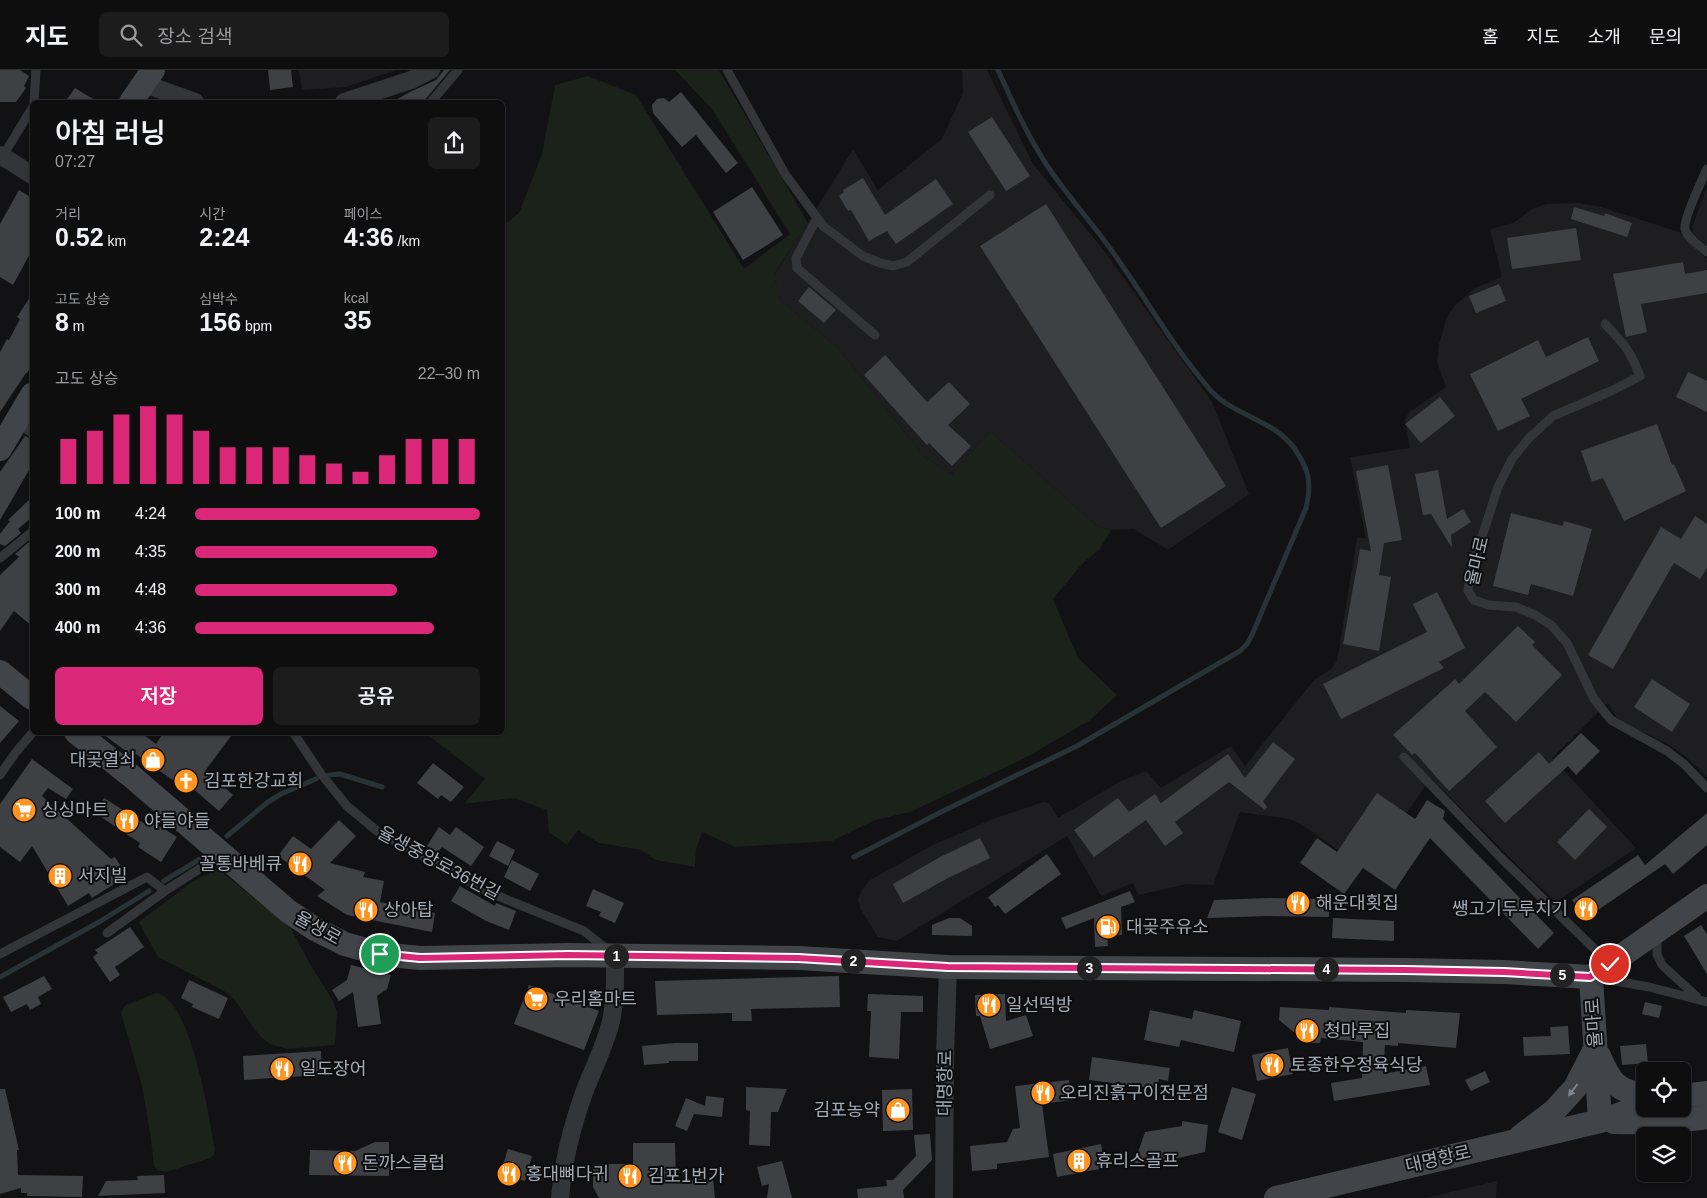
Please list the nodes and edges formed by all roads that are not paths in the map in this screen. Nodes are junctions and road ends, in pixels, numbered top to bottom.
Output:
1 (36, 70) edge
2 (431, 70) edge
3 (458, 70) edge
4 (727, 70) edge
5 (149, 77) edge
6 (34, 100) edge
7 (132, 100) edge
8 (190, 100) edge
9 (350, 100) edge
10 (433, 100) edge
11 (30, 111) edge
12 (1, 155) edge
13 (1707, 169) edge
14 (30, 174) edge
15 (990, 196) dead end
16 (818, 218) junction
17 (1707, 252) edge
18 (1605, 324) dead end
19 (875, 335) dead end
20 (30, 403) edge
21 (24, 427) edge
22 (0, 449) edge
23 (30, 534) edge
24 (0, 559) edge
25 (0, 672) edge
26 (30, 696) edge
27 (30, 735) edge
28 (80, 735) edge
29 (295, 735) edge
30 (1404, 757) dead end
31 (0, 775) edge
32 (1707, 788) edge
33 (221, 854) junction
34 (165, 891) junction
35 (1707, 896) edge
36 (1656, 932) junction
37 (106, 933) dead end
38 (0, 954) edge
39 (615, 956) junction
40 (948, 967) junction
41 (1600, 970) junction
42 (1703, 1001) edge
43 (1595, 1047) junction
44 (1636, 1093) edge
45 (1707, 1093) edge
46 (1691, 1095) edge
47 (1636, 1109) edge
48 (1707, 1117) edge
49 (1600, 1121) junction
50 (1514, 1141) junction
51 (560, 1198) edge
52 (944, 1198) edge
53 (1276, 1198) edge

1 - 6 lane
2 - 9 street
3 - 10 lane
4 - 16 lane
5 - 7 street
5 - 8 street
11 - 12 lane
12 - 14 street
13 - 17 lane
15 - 16 lane
16 - 19 lane
18 - 32 lane, 율마로
20 - 21 street
21 - 22 street
23 - 24 lane
25 - 26 street
27 - 31 lane
28 - 33 street, 율생로
29 - 39 lane, 율생중앙로36번길
30 - 41 lane
33 - 34 lane
33 - 39 street, 율생로
34 - 37 lane
34 - 38 lane
35 - 36 street
36 - 41 street
36 - 42 lane
39 - 40 street, 율생로
39 - 51 street
40 - 41 street, 율생로
40 - 52 street, 대명항로
41 - 42 lane
41 - 43 street, 율마로
43 - 44 street
43 - 49 street, 율마로
43 -> 50 street
45 - 46 street
47 - 49 street, 대명항로
48 - 49 street, 대명항로
49 - 50 street, 대명항로
50 - 53 street, 대명항로

